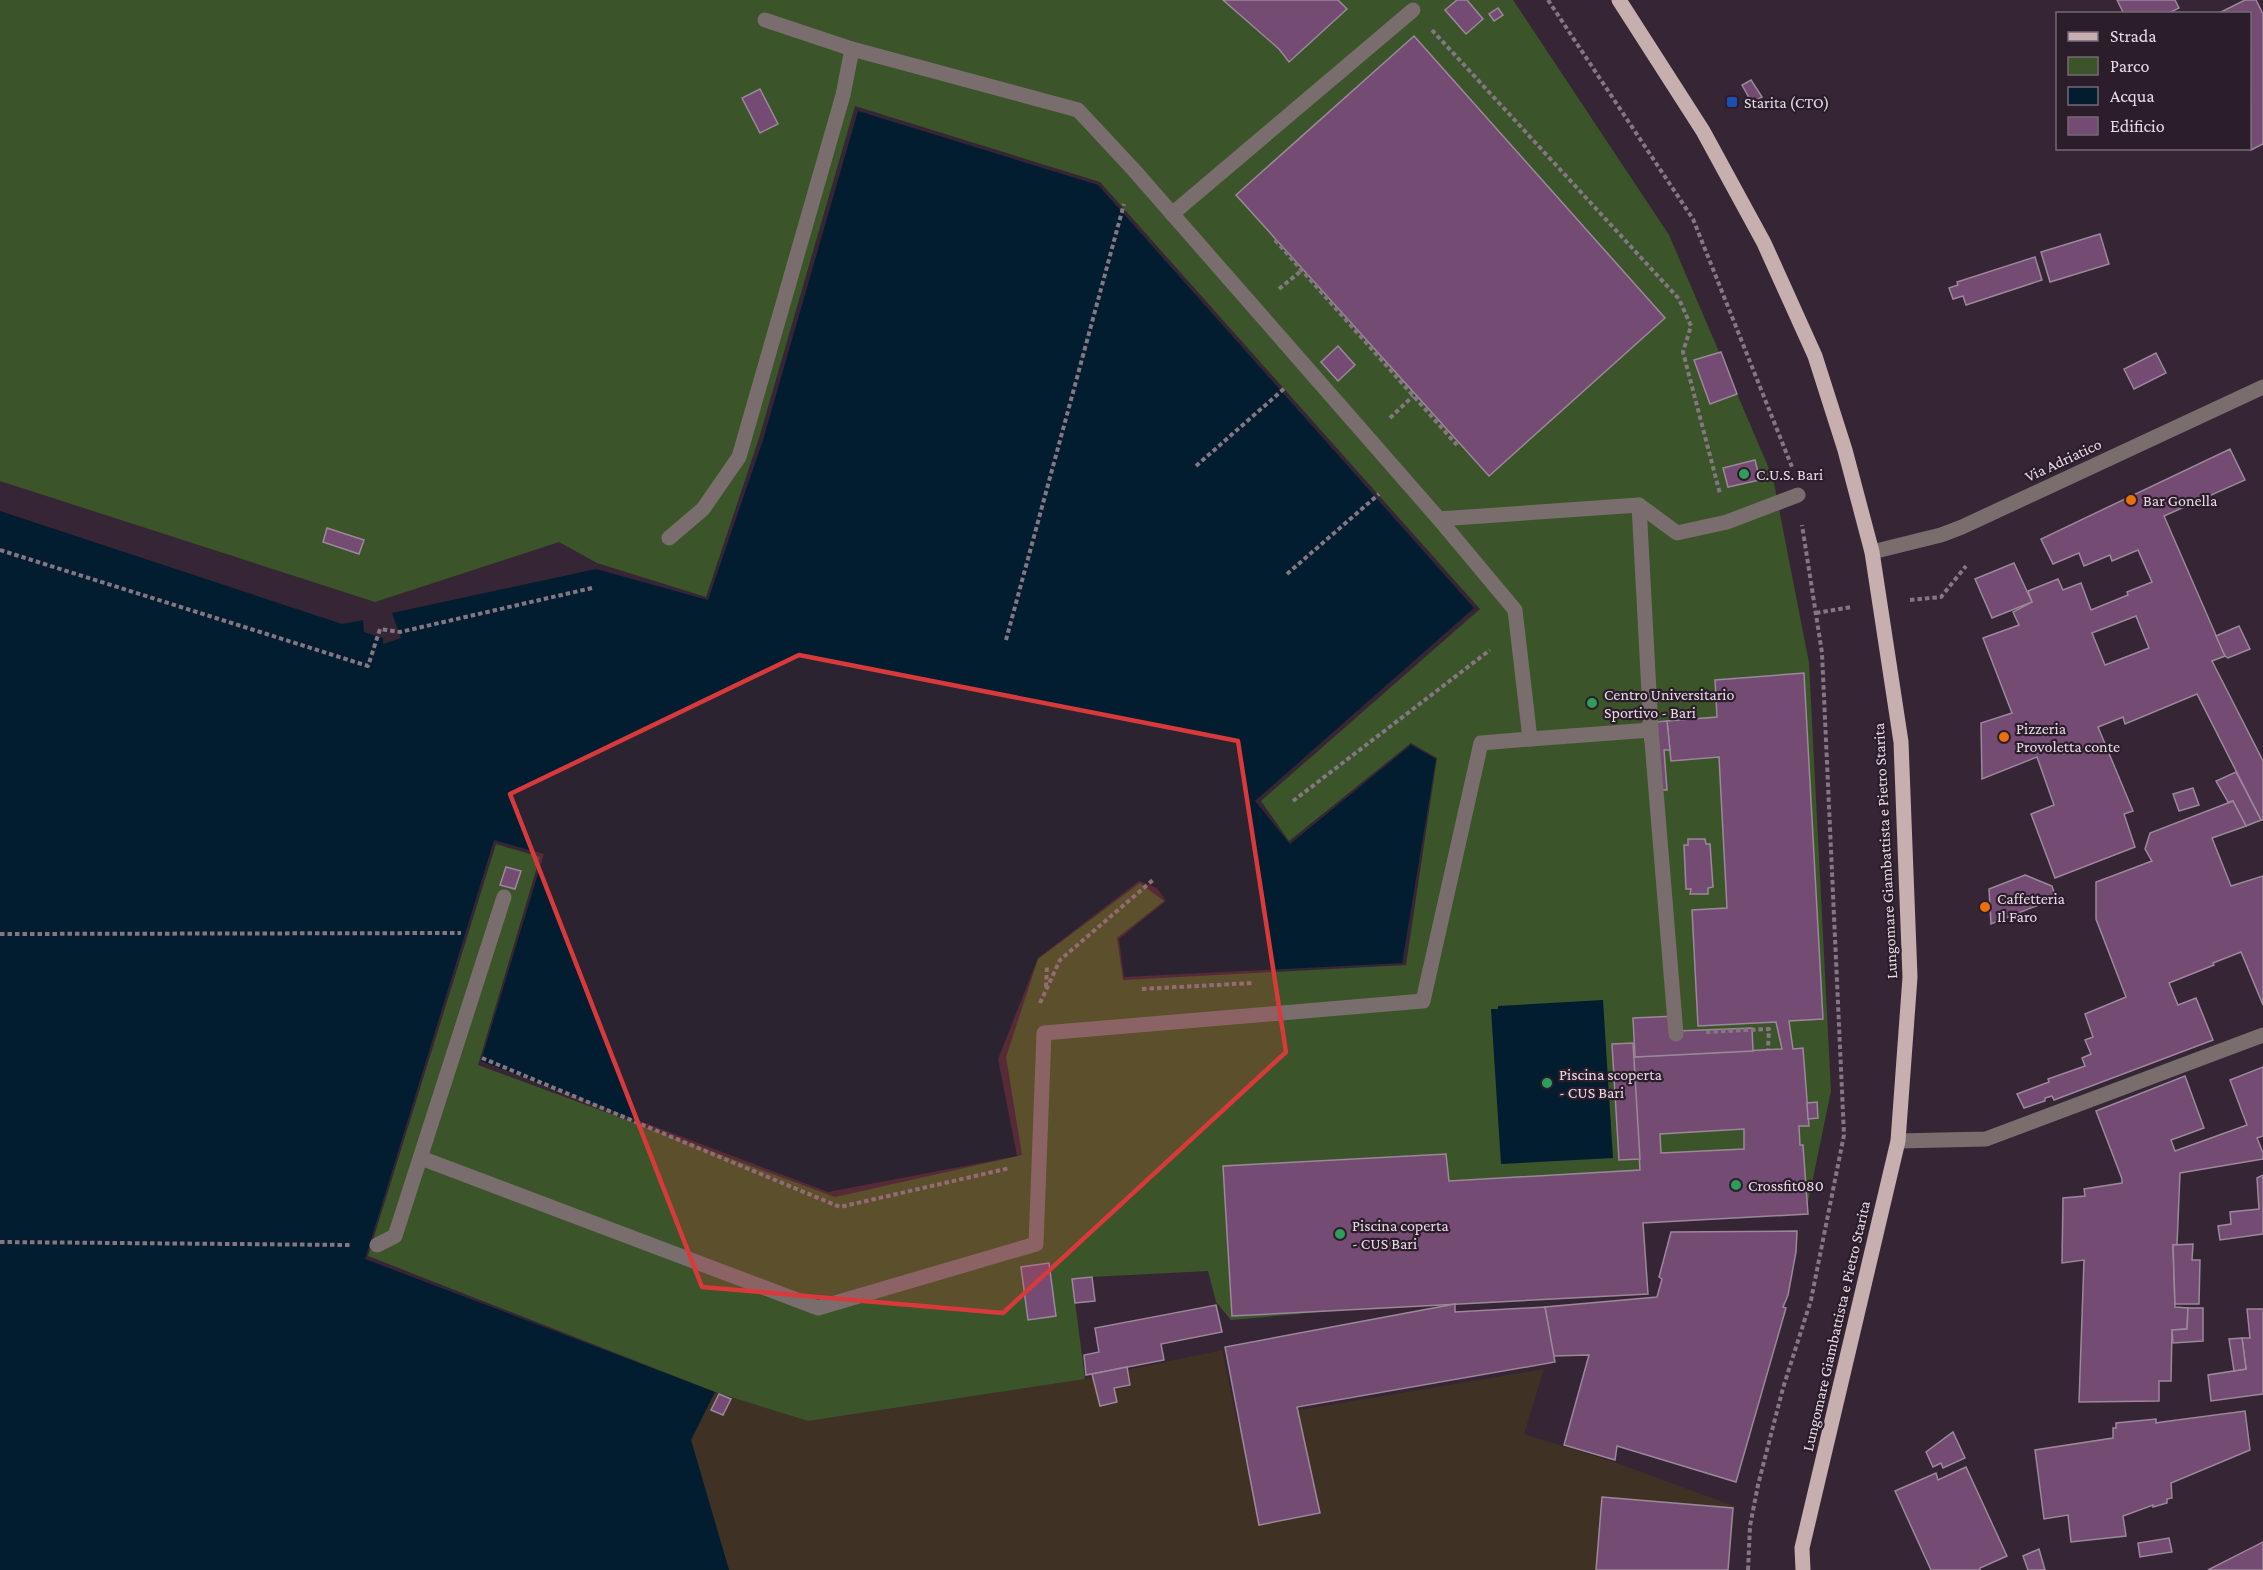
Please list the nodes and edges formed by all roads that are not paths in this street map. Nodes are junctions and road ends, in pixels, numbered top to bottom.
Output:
1 (1619, 0) edge
2 (1413, 10) road end
3 (765, 20) dead end
4 (852, 49) junction
5 (1172, 214) junction
6 (2263, 387) edge
7 (1798, 495) road end
8 (1639, 505) junction
9 (1439, 519) junction
10 (669, 538) dead end
11 (1872, 552) junction
12 (1651, 730) junction
13 (1530, 739) junction
14 (504, 897) dead end
15 (1676, 1034) road end
16 (2263, 1035) edge
17 (1898, 1141) junction
18 (421, 1158) junction
19 (377, 1245) road end
20 (1803, 1570) edge

1 - 11 main road, Lungomare Giambattista e Pietro Starita
2 - 5 street
3 - 4 street
4 - 5 street
4 - 10 street
5 - 9 street
6 - 11 street, Via Adriatico
7 - 8 street
8 - 9 street
8 - 12 street
9 - 13 street
11 - 17 main road, Lungomare Giambattista e Pietro Starita
12 - 13 street
12 - 15 street
13 - 18 street
14 - 18 street
16 - 17 street
17 - 20 main road, Lungomare Giambattista e Pietro Starita
18 - 19 street

